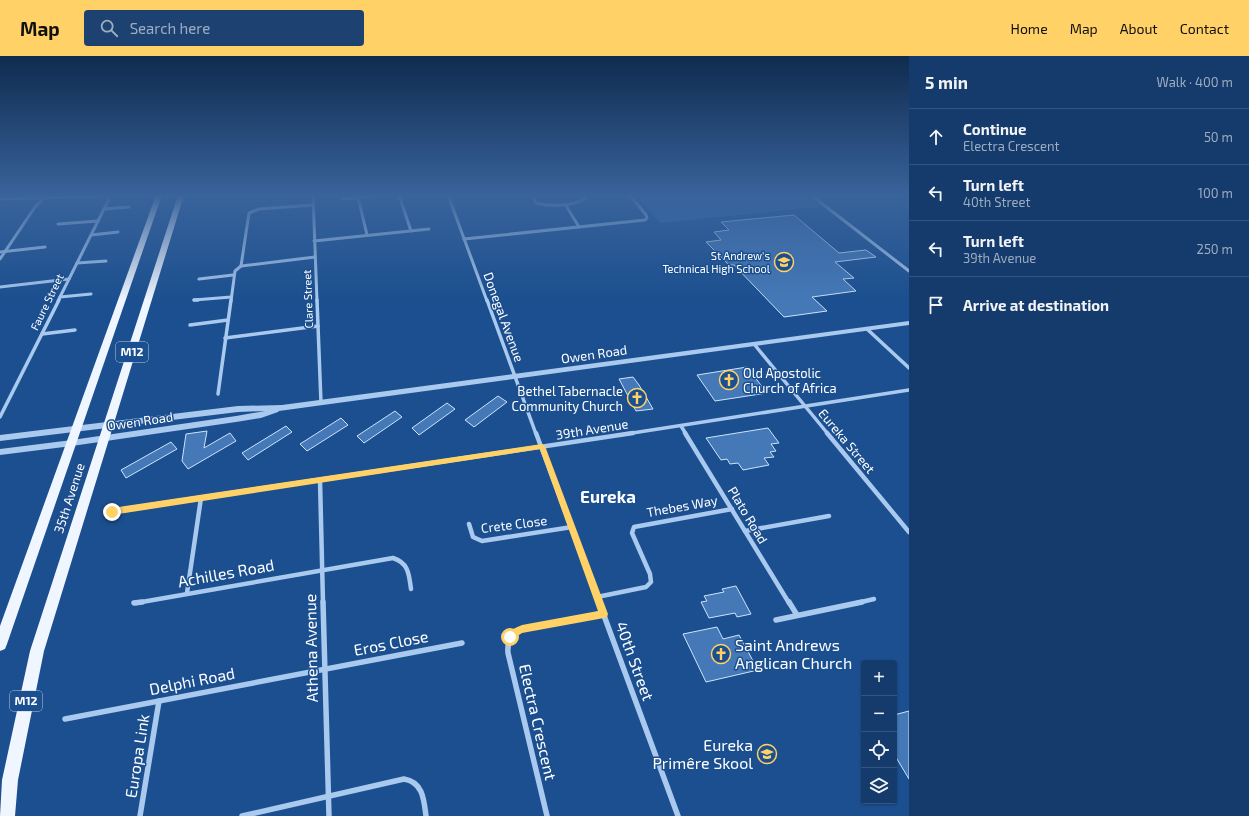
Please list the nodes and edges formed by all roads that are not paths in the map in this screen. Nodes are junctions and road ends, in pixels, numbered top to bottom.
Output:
1 (19, 230) edge
2 (93, 230) edge
3 (147, 230) edge
4 (170, 230) edge
5 (246, 230) edge
6 (314, 230) edge
7 (366, 230) edge
8 (416, 230) edge
9 (461, 230) edge
10 (546, 230) edge
11 (857, 230) edge
12 (411, 231) joint
13 (118, 232) dead end
14 (91, 235) junction
15 (367, 235) junction
16 (464, 239) junction
17 (314, 241) junction
18 (46, 247) dead end
19 (0, 252) edge
20 (5, 252) junction
21 (315, 257) junction
22 (0, 259) edge
23 (106, 261) dead end
24 (77, 263) junction
25 (241, 266) junction
26 (909, 271) edge
27 (233, 275) junction
28 (199, 279) dead end
29 (69, 280) junction
30 (0, 287) edge
31 (91, 294) dead end
32 (60, 297) junction
33 (231, 297) junction
34 (194, 300) dead end
35 (228, 320) junction
36 (909, 323) edge
37 (190, 325) dead end
38 (318, 326) junction
39 (867, 329) junction
40 (75, 330) dead end
41 (42, 334) junction
42 (225, 338) junction
43 (754, 344) junction
44 (909, 368) edge
45 (516, 376) junction
46 (909, 390) edge
47 (218, 394) dead end
48 (321, 403) junction
49 (805, 407) junction
50 (282, 408) junction
51 (0, 418) edge
52 (109, 425) junction
53 (680, 426) junction
54 (77, 429) junction
55 (0, 438) edge
56 (104, 438) junction
57 (72, 443) junction
58 (542, 446) junction
59 (0, 452) edge
60 (320, 480) junction
61 (201, 498) junction
62 (732, 509) junction
63 (112, 512) dead end
64 (829, 516) dead end
65 (469, 524) dead end
66 (572, 527) junction
67 (745, 530) junction
68 (909, 532) edge
69 (322, 570) junction
70 (411, 589) dead end
71 (187, 593) junction
72 (597, 597) junction
73 (874, 599) dead end
74 (134, 603) dead end
75 (604, 614) junction
76 (797, 615) junction
77 (776, 620) dead end
78 (462, 643) dead end
79 (0, 644) edge
80 (325, 669) junction
81 (159, 701) junction
82 (65, 719) dead end
83 (328, 797) junction
84 (7, 816) edge
85 (140, 816) edge
86 (242, 816) edge
87 (329, 816) edge
88 (426, 816) edge
89 (547, 816) edge
90 (678, 816) edge

1 - 20 street
2 - 14 street, Faure Street
3 - 54 main road, 35th Avenue / M12
4 - 52 main road, 35th Avenue / M12
5 - 25 street
6 - 17 street, Clare Street
7 - 15 street
8 - 12 street
9 - 16 street, Donegal Avenue
10 - 16 street
11 - 26 street
12 - 15 street
13 - 14 street
14 - 24 street, Faure Street
15 - 17 street
16 - 45 street, Donegal Avenue
17 - 21 street, Clare Street
18 - 20 street
19 - 20 street
20 - 22 street
21 - 25 street
21 - 38 street, Clare Street
23 - 24 street
24 - 29 street, Faure Street
25 - 27 street
27 - 28 street
27 - 33 street
29 - 30 street
29 - 32 street, Faure Street
31 - 32 street
32 - 41 street, Faure Street
33 - 34 street
33 - 35 street
35 - 37 street
35 - 42 street
36 - 39 street, Owen Road
38 - 42 street
38 - 48 street, Clare Street
39 - 43 street, Owen Road
39 - 44 street
40 - 41 street
41 - 51 street, Faure Street
42 - 47 street
43 - 45 street, Owen Road
43 - 49 street, Eureka Street
45 - 48 street, Owen Road
45 - 58 street, Donegal Avenue
46 - 49 street, 39th Avenue
48 - 50 street, Owen Road
49 - 53 street, 39th Avenue
49 - 68 street, Eureka Street
50 - 52 street, Owen Road
50 - 56 street, Owen Road
52 - 54 street, Owen Road
52 - 56 main road, 35th Avenue / M12
53 - 58 street, 39th Avenue
53 - 62 street, Plato Road
54 - 55 street, Owen Road
54 - 57 main road, 35th Avenue / M12
56 - 57 street, Owen Road
56 - 84 main road, 35th Avenue / M12
57 - 59 street, Owen Road
57 - 79 main road, 35th Avenue / M12
58 - 60 street, 39th Avenue
58 - 66 street, 40th Street
60 - 61 street, 39th Avenue
60 - 69 street, Athena Avenue
61 - 63 street, 39th Avenue
61 - 71 street
62 - 67 street, Plato Road
62 - 72 street, Thebes Way
64 - 67 street
65 - 66 street, Crete Close
66 - 72 street, 40th Street
67 - 76 street, Plato Road
69 - 70 street, Achilles Road
69 - 71 street, Achilles Road
69 - 80 street, Athena Avenue
71 - 74 street, Achilles Road
72 - 75 street, 40th Street
73 - 76 street
75 - 89 street, Electra Crescent
75 - 90 street, 40th Street
76 - 77 street
78 - 80 street, Eros Close
80 - 81 street, Delphi Road
80 - 83 street, Athena Avenue
81 - 82 street, Delphi Road
81 - 85 street, Europa Link
83 - 86 street
83 - 87 street, Athena Avenue
83 - 88 street

